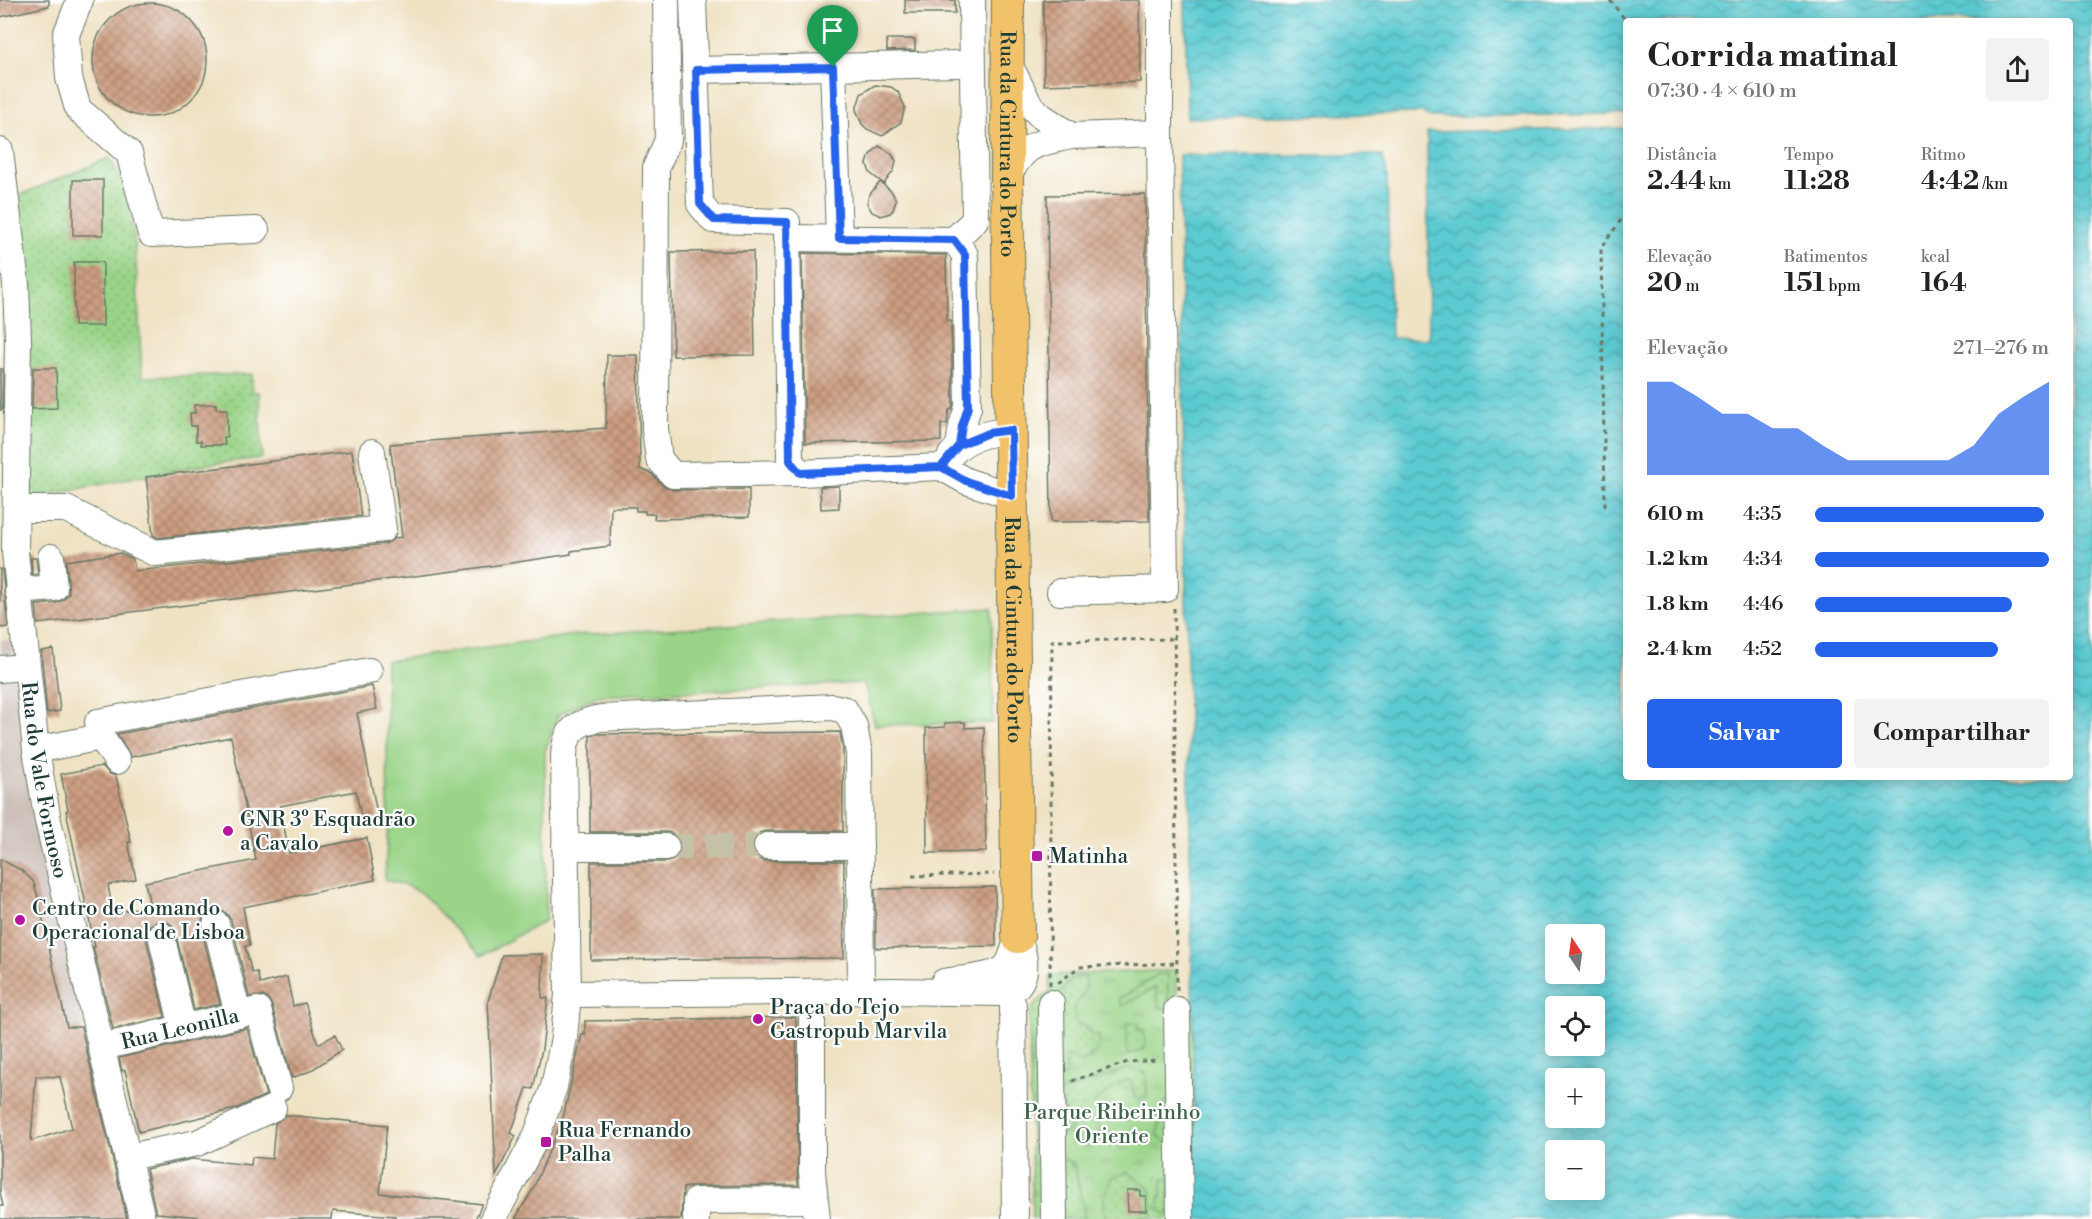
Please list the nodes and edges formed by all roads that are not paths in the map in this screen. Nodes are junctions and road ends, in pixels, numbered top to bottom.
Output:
1 (80, 0) edge
2 (666, 0) edge
3 (693, 0) edge
4 (972, 0) edge
5 (1008, 0) edge
6 (1160, 0) edge
7 (1007, 61) junction
8 (958, 64) dead end
9 (833, 67) junction
10 (696, 70) junction
11 (1160, 133) junction
12 (1071, 136) junction
13 (0, 151) edge
14 (1007, 177) junction
15 (256, 230) dead end
16 (786, 238) junction
17 (839, 238) junction
18 (954, 240) junction
19 (1011, 430) junction
20 (959, 445) junction
21 (372, 452) dead end
22 (941, 467) junction
23 (800, 473) junction
24 (1012, 496) junction
25 (16, 509) junction
26 (51, 558) dead end
27 (18, 591) junction
28 (1060, 592) dead end
29 (26, 667) junction
30 (0, 669) edge
31 (369, 671) dead end
32 (101, 737) junction
33 (36, 750) junction
34 (117, 761) dead end
35 (767, 846) tunnel mouth
36 (860, 846) junction
37 (565, 847) junction
38 (666, 847) tunnel mouth
39 (216, 924) dead end
40 (161, 935) dead end
41 (1018, 937) joint
42 (861, 991) junction
43 (812, 993) junction
44 (568, 994) junction
45 (1051, 1004) dead end
46 (1012, 1005) dead end
47 (1177, 1010) road end
48 (248, 1012) junction
49 (183, 1028) junction
50 (102, 1047) junction
51 (128, 1157) junction
52 (726, 1210) edge
53 (767, 1210) edge
54 (815, 1210) edge
55 (142, 1219) edge
56 (493, 1219) edge
57 (696, 1219) edge
58 (1015, 1219) edge
59 (1054, 1219) edge
60 (1180, 1219) edge

1 - 15 street
2 - 23 street
3 - 10 street
4 - 18 street
5 - 7 main road, Rua da Cintura do Porto
6 - 11 street
7 - 12 street
7 - 14 main road, Rua da Cintura do Porto
8 - 9 street
9 - 10 street
9 - 17 street
10 - 16 street
11 - 12 street
11 - 28 street
12 - 14 street
13 - 25 street, Rua do Vale Formoso
14 - 19 main road, Rua da Cintura do Porto
16 - 17 street
16 - 23 street
17 - 18 street
18 - 20 street
19 - 20 street
19 - 24 main road, Rua da Cintura do Porto
20 - 22 street
21 - 25 street
22 - 23 street
22 - 24 street
24 - 41 main road, Rua da Cintura do Porto
25 - 27 street, Rua do Vale Formoso
26 - 27 street
27 - 29 street, Rua do Vale Formoso
29 - 30 street
29 - 33 street, Rua do Vale Formoso
31 - 32 street
32 - 33 street
32 - 34 street
33 - 50 street, Rua do Vale Formoso
35 - 36 street
36 - 37 street
36 - 42 street
37 - 38 street
37 - 44 street
39 - 48 street
40 - 49 street
41 - 42 street
42 - 43 street
43 - 44 street
43 - 54 street
44 - 56 street
45 - 59 street
46 - 58 street
47 - 60 street
48 - 49 street, Rua Leonilla
48 - 51 street
49 - 50 street, Rua Leonilla
50 - 51 street, Rua do Vale Formoso
51 - 55 street, Rua do Vale Formoso
52 - 53 street
52 - 57 street
53 - 54 street

